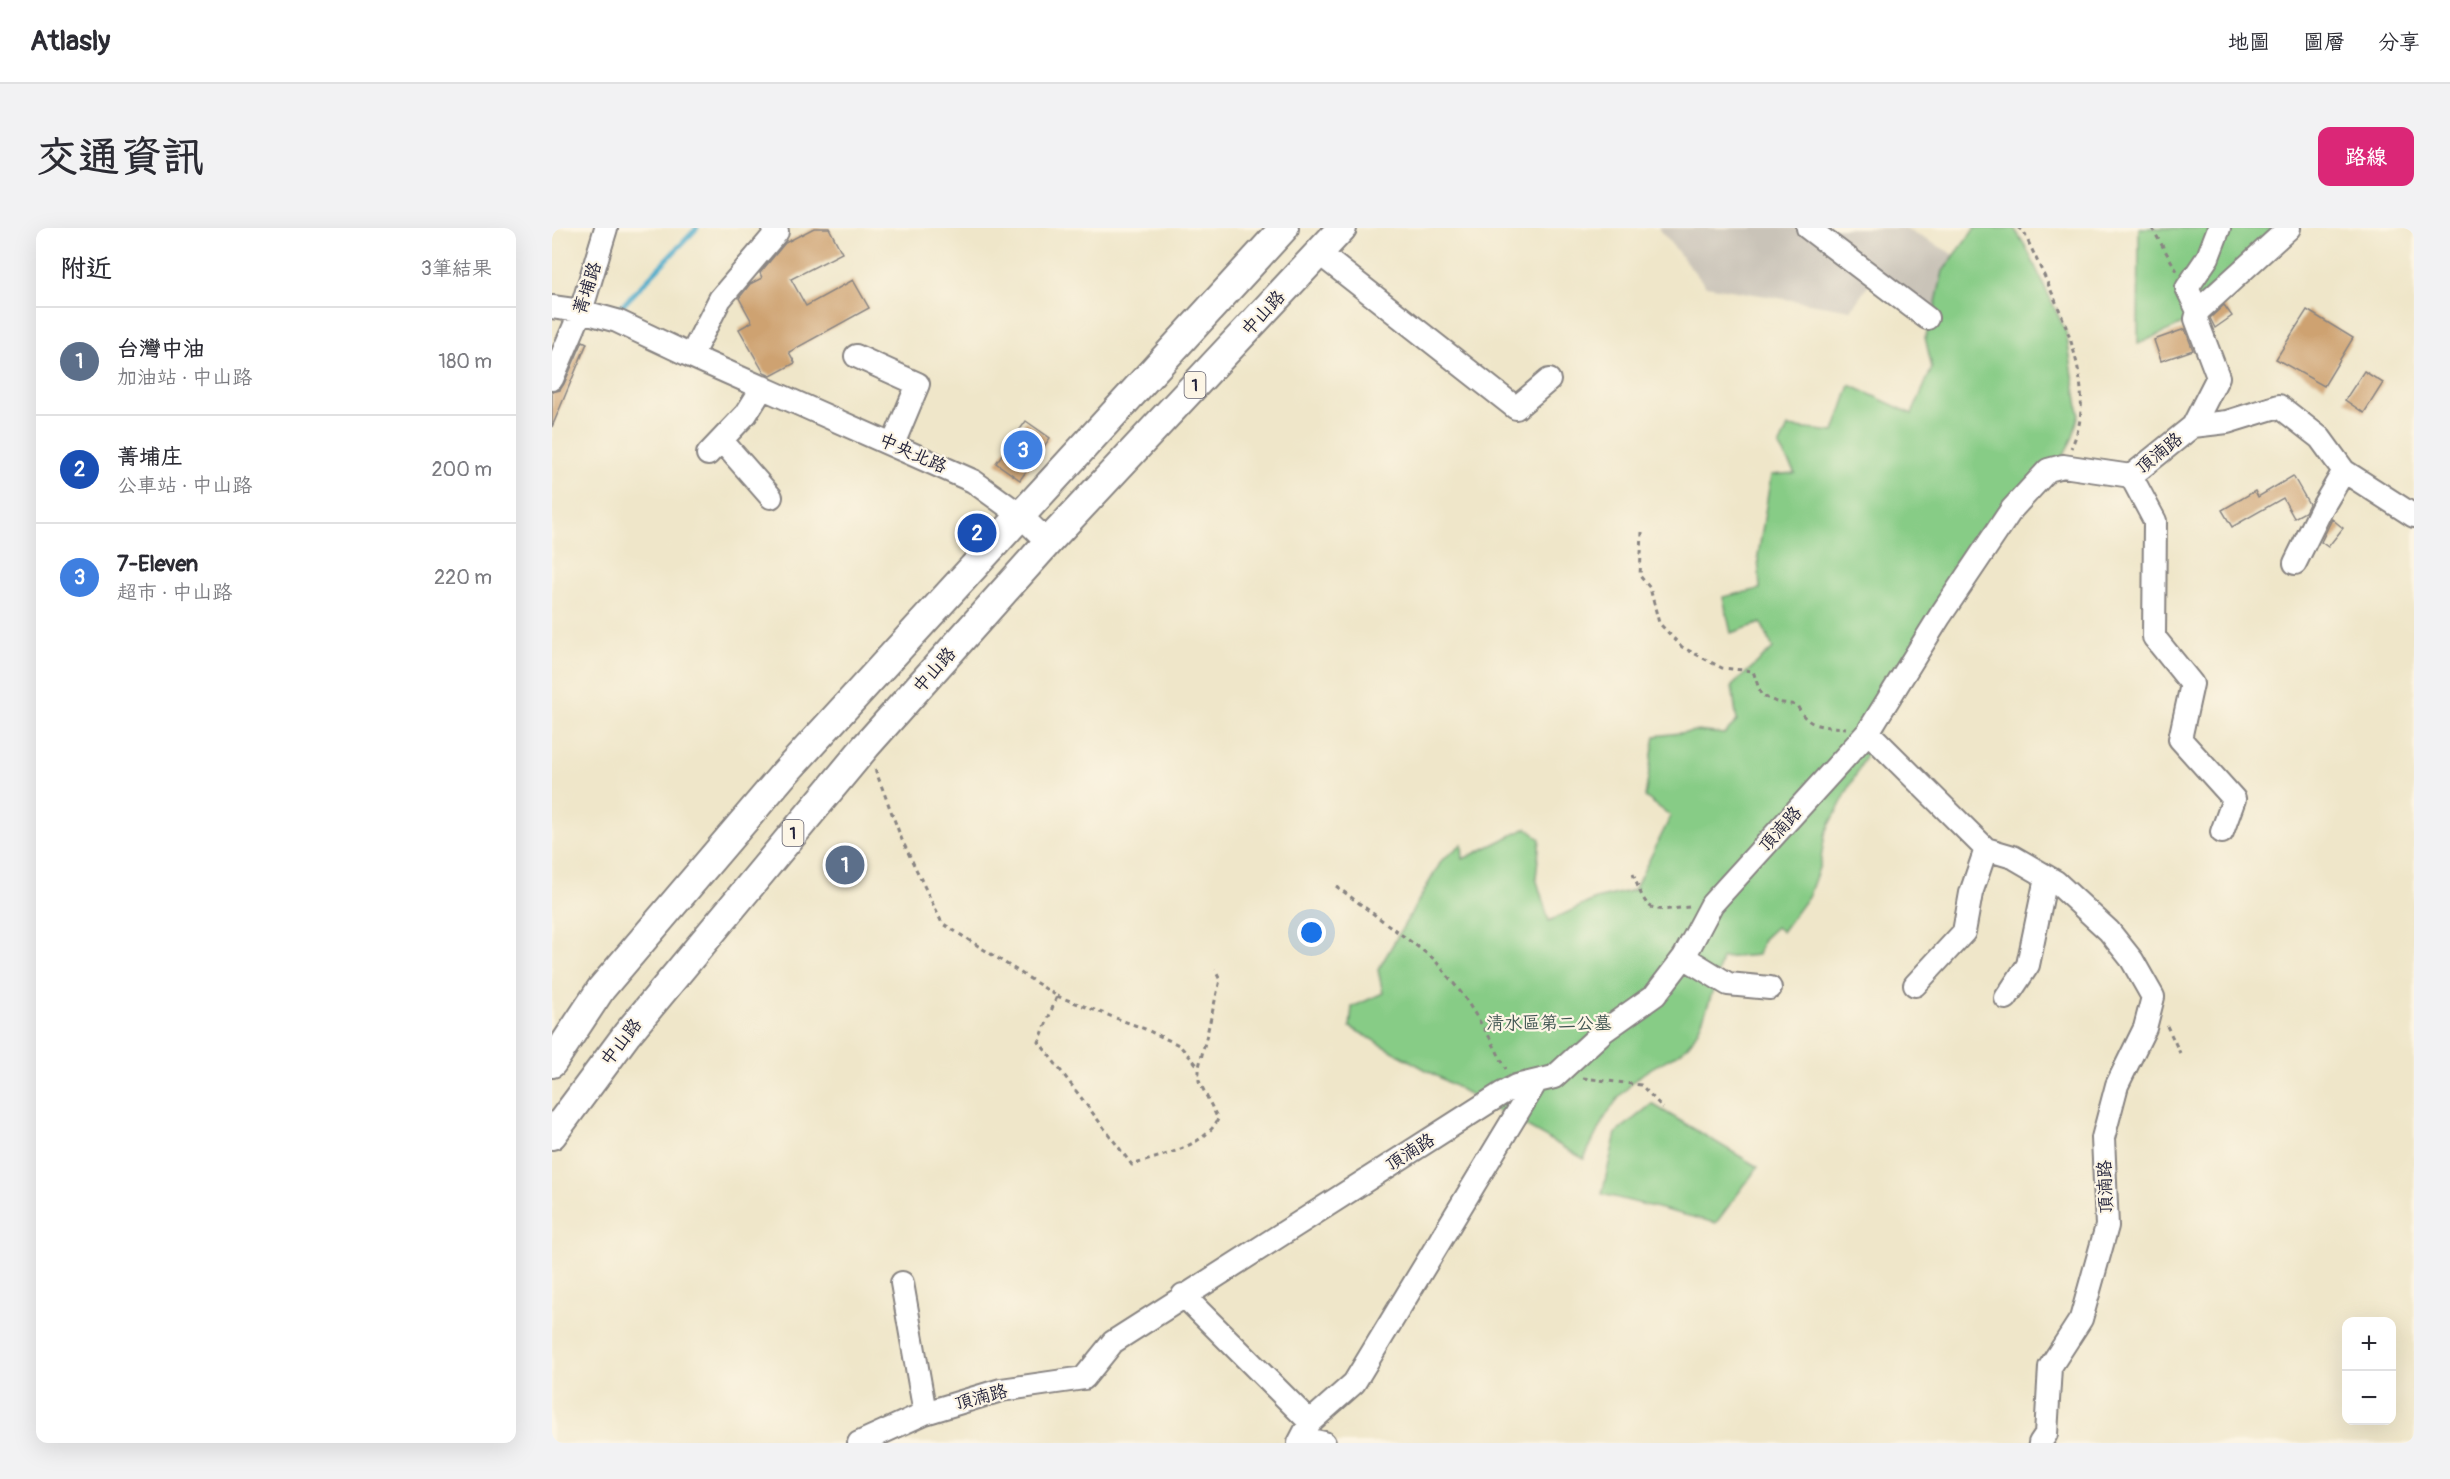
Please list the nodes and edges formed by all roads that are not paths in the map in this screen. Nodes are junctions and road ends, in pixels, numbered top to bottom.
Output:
1 (606, 228) edge
2 (773, 228) edge
3 (1284, 228) edge
4 (1342, 228) edge
5 (1808, 228) edge
6 (2219, 228) edge
7 (2289, 228) edge
8 (1319, 253) junction
9 (552, 307) edge
10 (581, 311) junction
11 (2198, 311) junction
12 (1927, 318) dead end
13 (691, 356) junction
14 (856, 356) dead end
15 (552, 379) edge
16 (1549, 380) dead end
17 (763, 387) junction
18 (2193, 426) junction
19 (893, 444) junction
20 (2344, 471) junction
21 (2131, 476) junction
22 (771, 497) dead end
23 (1020, 515) junction
24 (2414, 516) edge
25 (1048, 542) junction
26 (2295, 563) dead end
27 (1868, 732) junction
28 (2222, 832) dead end
29 (1986, 849) junction
30 (2046, 878) junction
31 (1684, 957) junction
32 (1915, 985) dead end
33 (1770, 988) dead end
34 (2006, 998) dead end
35 (552, 1063) edge
36 (1535, 1081) junction
37 (552, 1135) edge
38 (902, 1283) dead end
39 (1184, 1295) junction
40 (925, 1413) junction
41 (1304, 1434) edge
42 (859, 1443) edge
43 (1324, 1443) edge
44 (2040, 1443) edge

1 - 10 street, 菁埔路
2 - 13 street
3 - 23 main road, 1
4 - 8 main road, 中山路 / 1
5 - 12 street
6 - 11 street, 頂湳路
7 - 11 street
8 - 16 street
8 - 25 main road, 中山路 / 1
9 - 10 street, 中央北路
10 - 13 street, 中央北路
10 - 15 street, 菁埔路
11 - 18 street, 頂湳路
13 - 17 street, 中央北路
14 - 19 street
17 - 19 street, 中央北路
17 - 22 street
18 - 20 street, 頂湳路
18 - 21 street, 頂湳路
19 - 23 street, 中央北路
20 - 24 street, 頂湳路
20 - 26 street
21 - 27 street, 頂湳路
21 - 28 street
23 - 25 street, 中央北路
23 - 35 main road, 1
25 - 37 main road, 中山路 / 1
27 - 29 street, 頂湳路
27 - 31 street, 頂湳路
29 - 30 street, 頂湳路
29 - 32 street
30 - 34 street
30 - 44 street, 頂湳路
31 - 33 street
31 - 36 street, 頂湳路
36 - 39 street, 頂湳路
36 - 41 street
38 - 40 street
39 - 40 street, 頂湳路
39 - 41 street
40 - 42 street, 頂湳路
41 - 43 street

